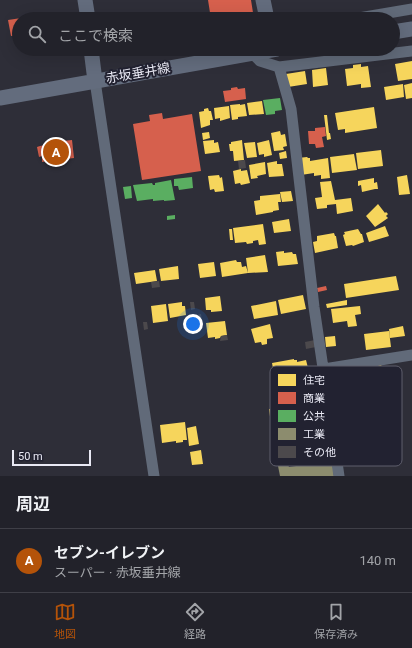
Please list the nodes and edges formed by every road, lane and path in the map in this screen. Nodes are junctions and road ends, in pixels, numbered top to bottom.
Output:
1 (85, 0) edge
2 (263, 0) edge
3 (412, 9) edge
4 (87, 12) edge
5 (266, 12) edge
6 (394, 12) edge
7 (412, 29) edge
8 (400, 31) edge
9 (412, 51) edge
10 (400, 52) edge
11 (92, 56) edge
12 (227, 56) edge
13 (256, 56) edge
14 (370, 56) edge
15 (279, 67) junction
16 (95, 81) junction
17 (0, 98) edge
18 (412, 355) edge
19 (324, 366) edge
20 (343, 366) edge
21 (338, 466) edge
22 (154, 476) edge
23 (339, 476) edge

1 - 4 main road
2 - 5 main road
3 - 6 street
7 - 8 main road
9 - 10 street
11 - 16 main road
12 - 16 main road, 赤坂垂井線
13 - 15 street
14 - 15 street
15 - 19 street
16 - 17 main road, 赤坂垂井線
16 - 22 street
18 - 20 street
21 - 23 street

